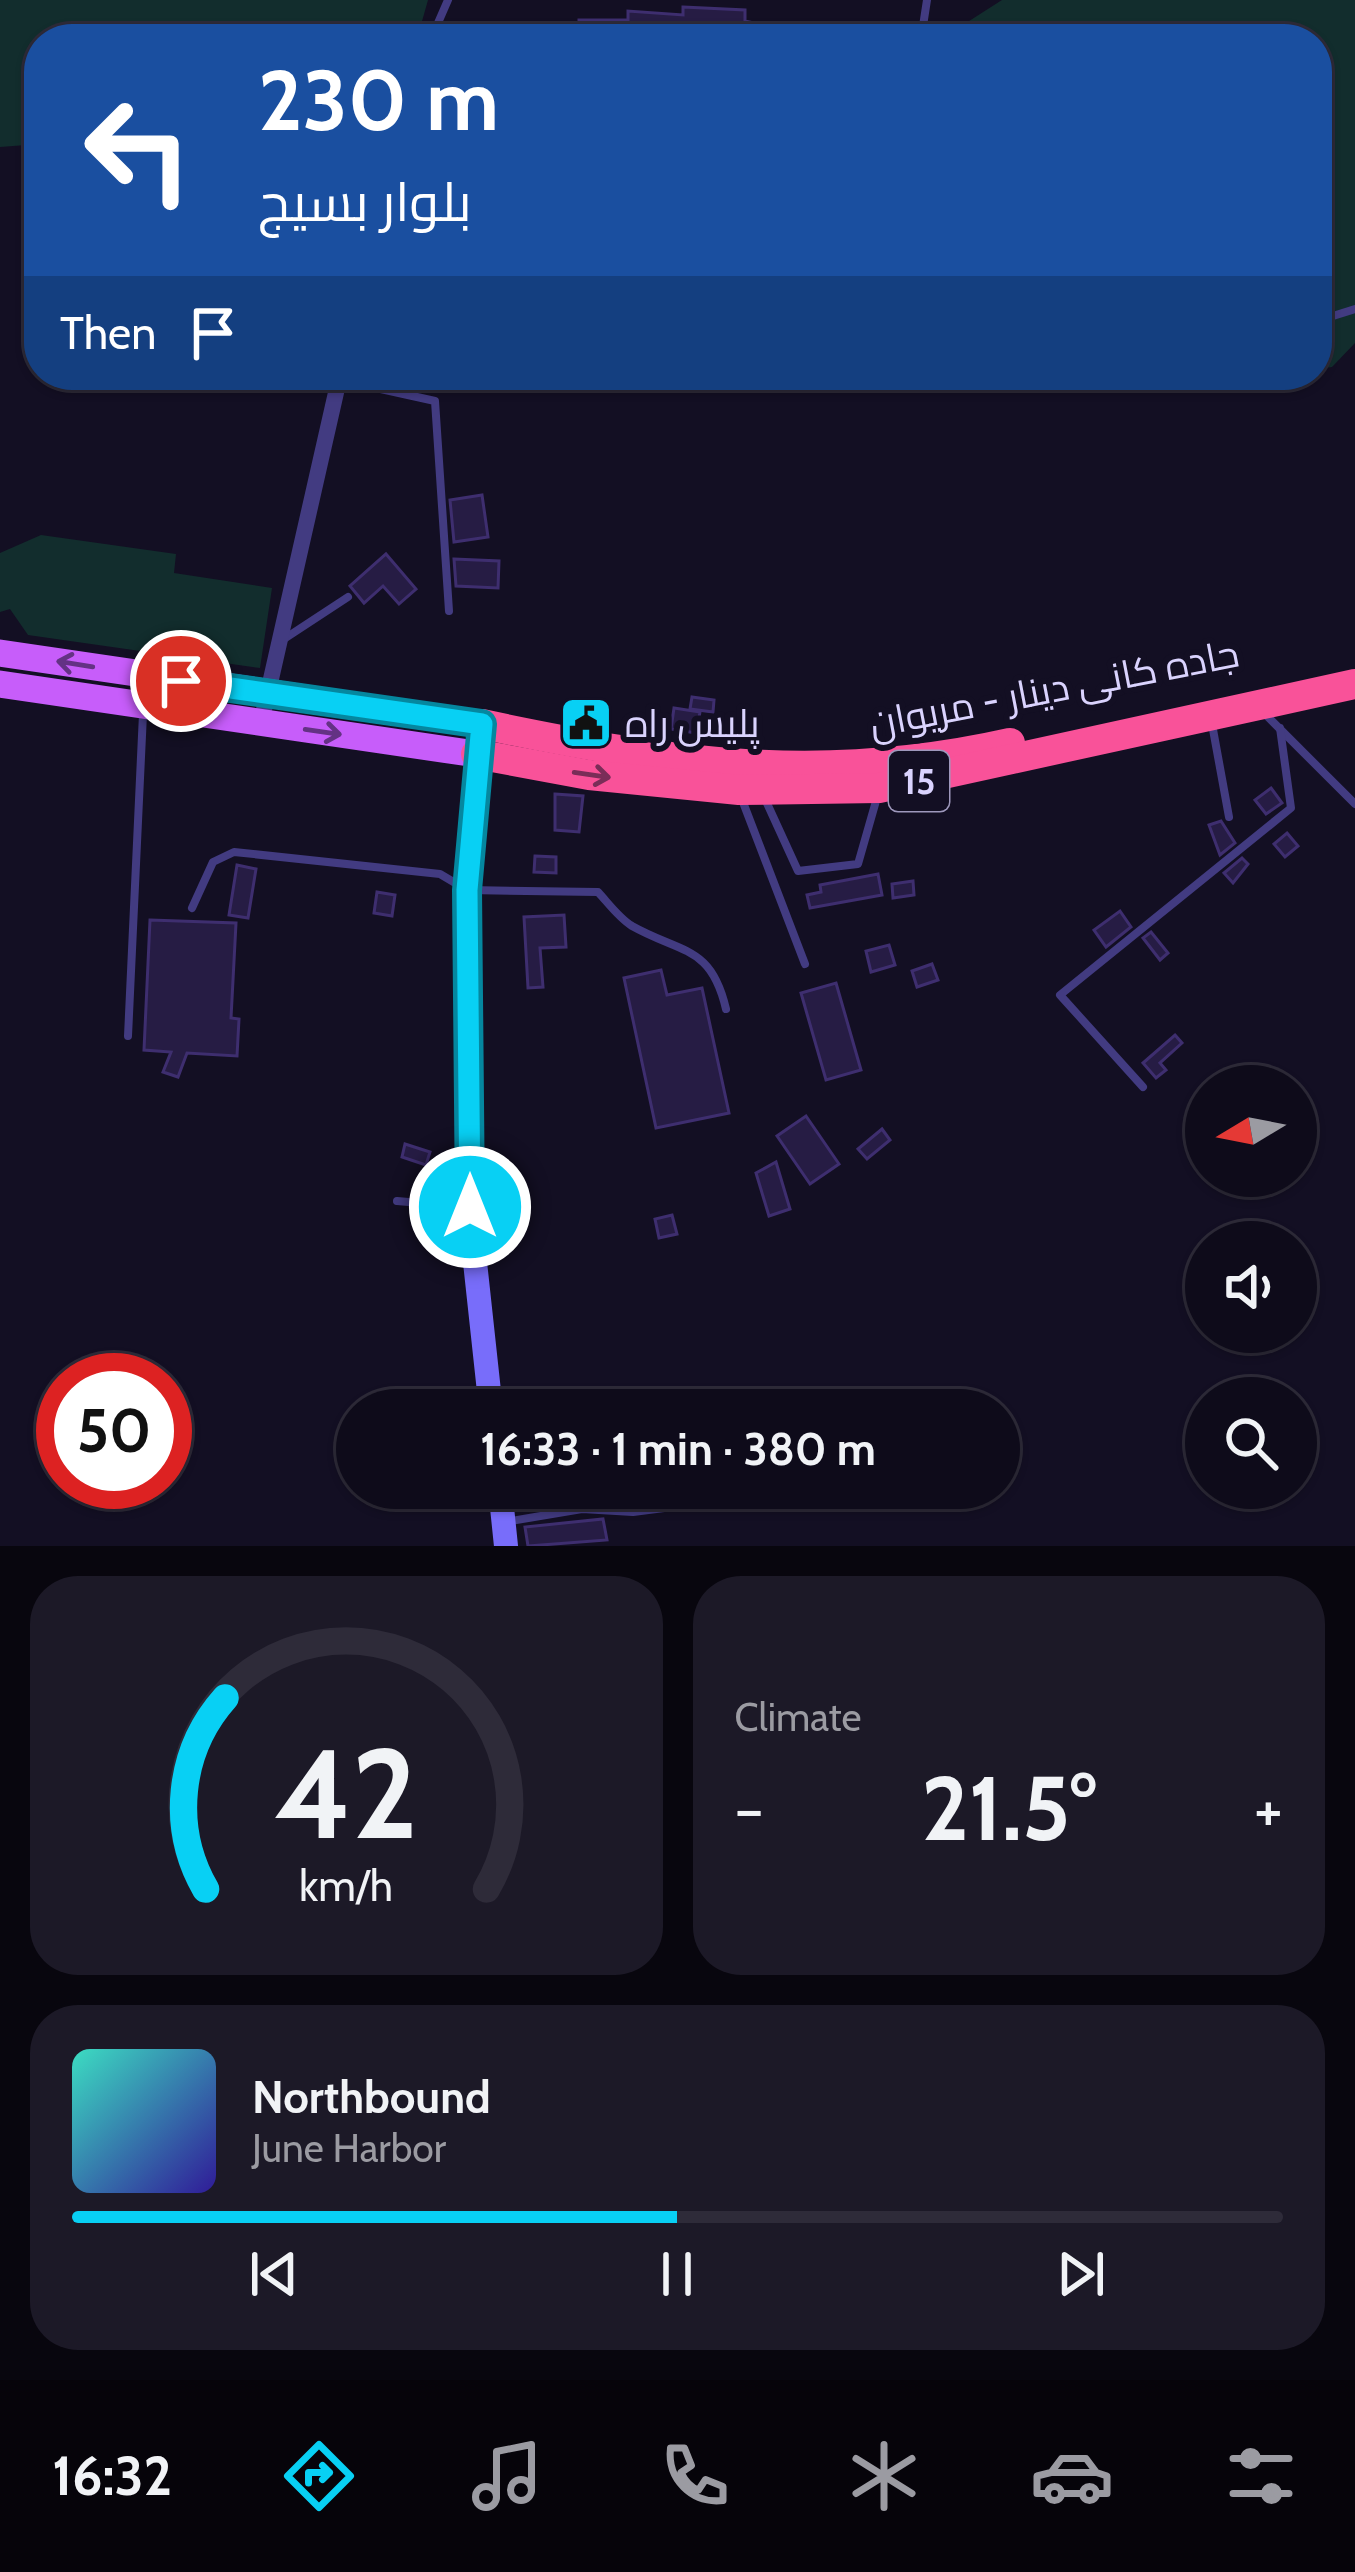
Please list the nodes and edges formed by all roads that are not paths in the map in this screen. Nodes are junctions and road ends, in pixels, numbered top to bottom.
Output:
1 (336, 390) edge
2 (391, 390) edge
3 (348, 597) dead end
4 (449, 611) dead end
5 (278, 643) junction
6 (3, 649) edge
7 (1355, 666) edge
8 (0, 684) edge
9 (1355, 684) edge
10 (267, 694) junction
11 (143, 706) junction
12 (1269, 717) junction
13 (1210, 718) junction
14 (261, 723) junction
15 (479, 739) junction
16 (879, 788) junction
17 (750, 791) junction
18 (1355, 804) edge
19 (1228, 817) dead end
20 (467, 890) junction
21 (192, 908) dead end
22 (805, 964) dead end
23 (726, 1009) dead end
24 (128, 1036) dead end
25 (1143, 1087) dead end
26 (397, 1201) dead end
27 (470, 1207) junction
28 (489, 1389) edge
29 (582, 1509) edge
30 (582, 1509) edge
31 (650, 1509) edge
32 (505, 1534) edge

1 - 5 street
2 - 4 lane
3 - 5 lane
5 - 10 street
10 -> 6 main road, 15
7 - 15 highway, جاده کانی دینار - مریوان / 15
8 - 11 main road, 15
9 - 12 highway, 15
10 - 14 street
10 - 15 main road, 15
11 - 14 main road, 15
11 - 24 lane
12 - 13 highway, 15
12 - 18 lane
12 - 25 lane
13 - 16 highway, 15
13 - 19 lane
14 -> 15 main road, 15
15 -> 17 highway, 15
15 - 20 main road
16 - 17 highway, 15
16 - 17 lane
17 - 22 lane
20 - 21 lane
20 - 23 lane
20 - 27 main road
26 - 27 lane
27 - 28 main road
29 - 32 lane
30 - 31 lane

